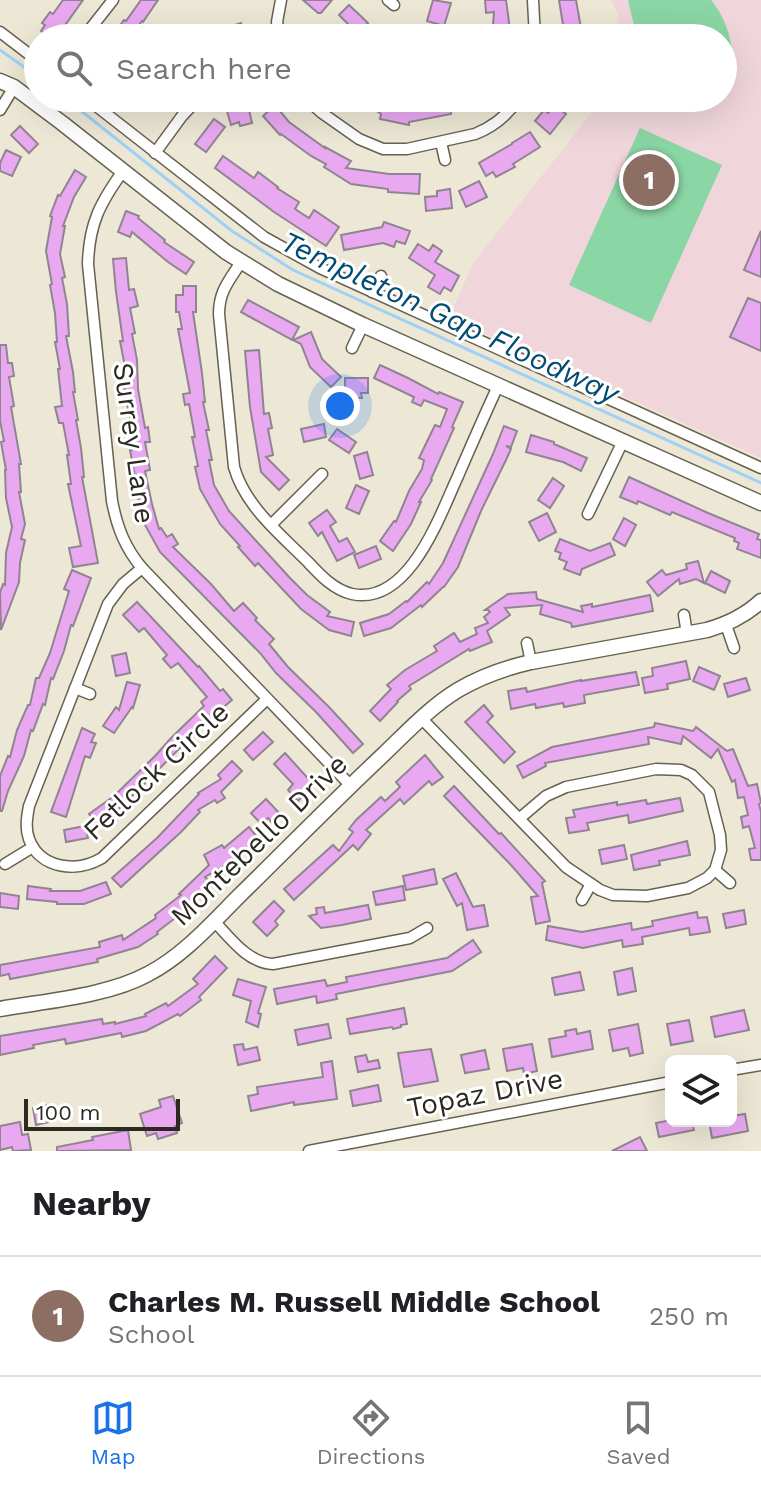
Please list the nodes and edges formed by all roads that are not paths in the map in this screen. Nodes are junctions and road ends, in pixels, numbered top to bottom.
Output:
1 (113, 0) edge
2 (281, 0) edge
3 (533, 0) edge
4 (94, 24) edge
5 (277, 24) edge
6 (534, 24) edge
7 (0, 32) edge
8 (24, 50) edge
9 (7, 84) edge
10 (24, 97) edge
11 (0, 110) edge
12 (44, 112) edge
13 (104, 112) edge
14 (186, 112) edge
15 (321, 112) edge
16 (508, 112) edge
17 (441, 142) junction
18 (155, 153) junction
19 (445, 160) dead end
20 (123, 171) junction
21 (241, 262) junction
22 (381, 276) dead end
23 (372, 292) junction
24 (363, 325) junction
25 (352, 348) dead end
26 (498, 386) junction
27 (623, 441) junction
28 (761, 468) edge
29 (322, 474) dead end
30 (761, 503) edge
31 (588, 514) dead end
32 (271, 525) junction
33 (142, 568) junction
34 (761, 601) edge
35 (684, 615) dead end
36 (726, 625) junction
37 (687, 634) junction
38 (527, 643) dead end
39 (734, 648) dead end
40 (531, 662) junction
41 (75, 688) junction
42 (90, 694) dead end
43 (266, 700) junction
44 (422, 719) junction
45 (351, 786) junction
46 (520, 818) junction
47 (33, 847) junction
48 (5, 864) dead end
49 (715, 870) junction
50 (730, 883) dead end
51 (591, 884) junction
52 (582, 900) dead end
53 (214, 921) junction
54 (427, 928) dead end
55 (0, 1009) edge
56 (761, 1065) edge
57 (737, 1069) edge
58 (665, 1083) edge
59 (352, 1147) edge
60 (309, 1151) edge

1 - 4 street
2 - 5 street
3 - 6 street
7 - 8 street
9 - 10 street
9 - 11 street
12 - 20 street
13 - 18 street
14 - 18 street
15 - 17 street
16 - 17 street
17 - 19 street
18 - 23 street
20 - 21 street
20 - 33 street, Surrey Lane
21 - 24 street
21 - 32 street
22 - 23 street
23 - 28 street
24 - 25 street
24 - 26 street
26 - 27 street
26 - 32 street
27 - 30 street
27 - 31 street
29 - 32 street
33 - 41 street
33 - 43 street, Surrey Lane
34 - 36 street, Montebello Drive
35 - 37 street
36 - 37 street, Montebello Drive
36 - 39 street
37 - 40 street, Montebello Drive
38 - 40 street
40 - 44 street, Montebello Drive
41 - 42 street
41 - 47 street
43 - 45 street, Surrey Lane
43 - 47 street, Fetlock Circle
44 - 45 street, Montebello Drive
44 - 46 street
45 - 53 street, Montebello Drive
46 - 49 street
46 - 51 street
47 - 48 street
49 - 50 street
49 - 51 street
51 - 52 street
53 - 54 street
53 - 55 street, Montebello Drive
56 - 57 street
58 - 59 street, Topaz Drive
59 - 60 street, Topaz Drive

